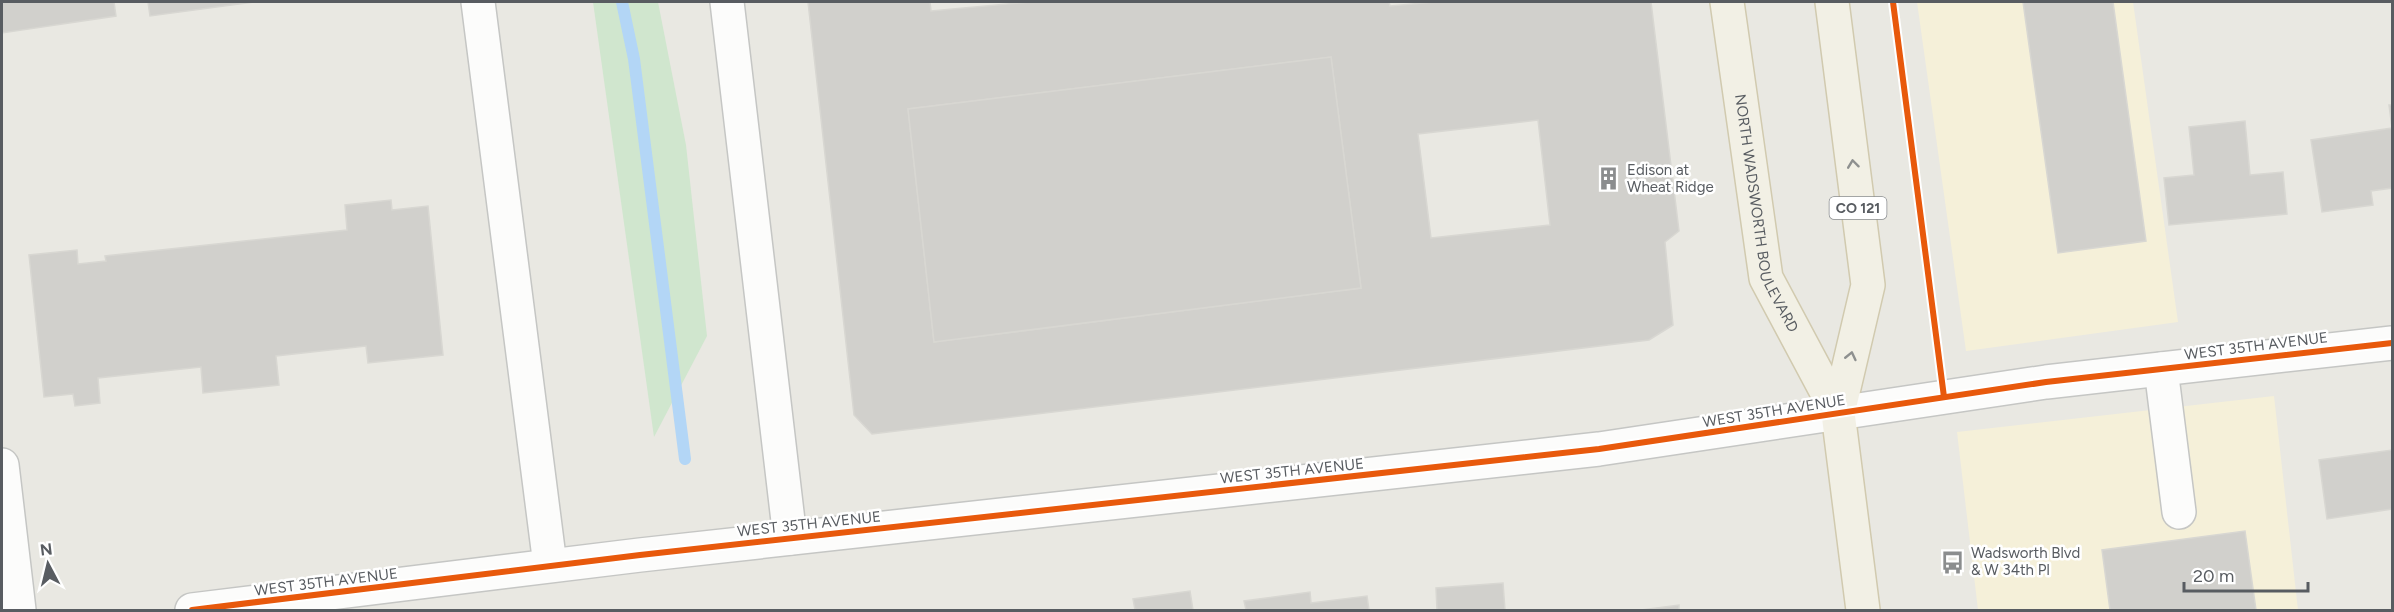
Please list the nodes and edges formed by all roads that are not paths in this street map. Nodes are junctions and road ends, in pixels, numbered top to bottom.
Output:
1 (478, 2) edge
2 (727, 2) edge
3 (1727, 2) edge
4 (1832, 2) edge
5 (2392, 342) edge
6 (2161, 369) junction
7 (1838, 413) junction
8 (2, 465) edge
9 (2179, 512) dead end
10 (790, 538) junction
11 (550, 566) junction
12 (19, 610) edge
13 (192, 610) edge
14 (1863, 610) edge

1 - 11 street
2 - 10 street
3 - 7 main road, NORTH WADSWORTH BOULEVARD / CO 121
7 -> 4 main road, NORTH WADSWORTH BOULEVARD / CO 121
5 - 6 street, WEST 35TH AVENUE
6 - 7 street, WEST 35TH AVENUE
6 - 9 street
7 - 10 street, WEST 35TH AVENUE
7 - 14 main road, NORTH WADSWORTH BOULEVARD / CO 121
8 - 12 street
10 - 11 street, WEST 35TH AVENUE
11 - 13 street, WEST 35TH AVENUE

